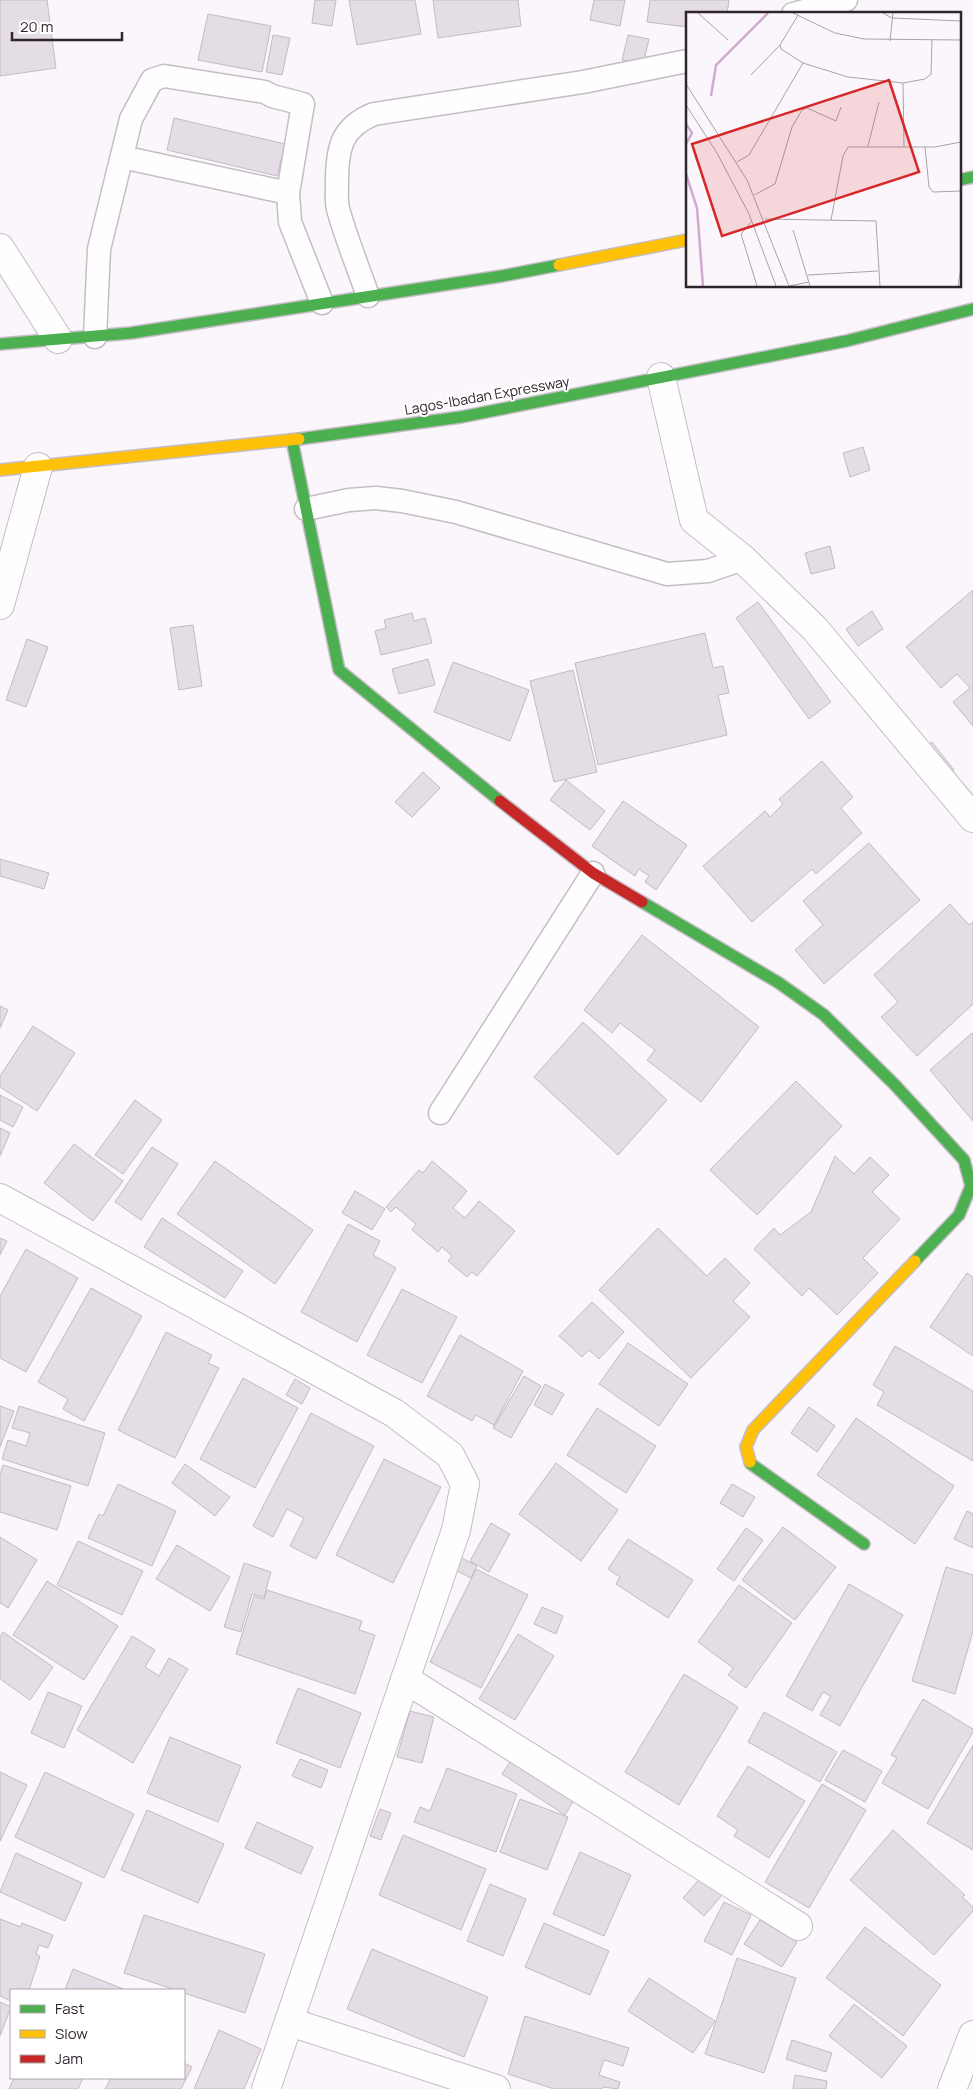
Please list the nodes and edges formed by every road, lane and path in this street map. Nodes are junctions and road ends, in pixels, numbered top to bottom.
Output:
1 (846, 0) edge
2 (801, 12) edge
3 (686, 61) edge
4 (122, 157) junction
5 (973, 177) edge
6 (960, 180) edge
7 (288, 193) junction
8 (686, 240) edge
9 (0, 248) edge
10 (368, 296) junction
11 (322, 303) junction
12 (973, 309) edge
13 (95, 337) junction
14 (58, 339) junction
15 (0, 344) edge
16 (661, 377) junction
17 (292, 440) junction
18 (38, 467) junction
19 (0, 470) edge
20 (306, 509) junction
21 (743, 559) junction
22 (0, 605) edge
23 (973, 818) edge
24 (593, 873) junction
25 (440, 1113) dead end
26 (0, 1198) edge
27 (864, 1544) dead end
28 (405, 1679) junction
29 (798, 1926) dead end
30 (290, 2022) junction
31 (973, 2035) edge
32 (266, 2089) edge
33 (496, 2089) edge
34 (952, 2089) edge

1 - 2 lane
3 - 10 lane
4 - 7 lane
4 - 7 lane
4 - 13 lane
5 - 6 main road
7 - 11 lane
8 - 10 main road
9 - 14 street
10 - 11 main road
11 - 13 main road
12 - 16 main road, Lagos-Ibadan Expressway
13 - 14 main road
14 - 15 main road
16 - 17 main road, Lagos-Ibadan Expressway
16 - 21 street
17 - 18 main road, Lagos-Ibadan Expressway
17 - 20 main road
18 - 19 main road, Lagos-Ibadan Expressway
18 - 22 street
20 - 21 lane
20 - 24 main road
21 - 23 street
24 - 25 lane
24 - 27 main road
26 - 28 street
28 - 29 street
28 - 30 street
30 - 32 street
30 - 33 street
31 - 34 street

